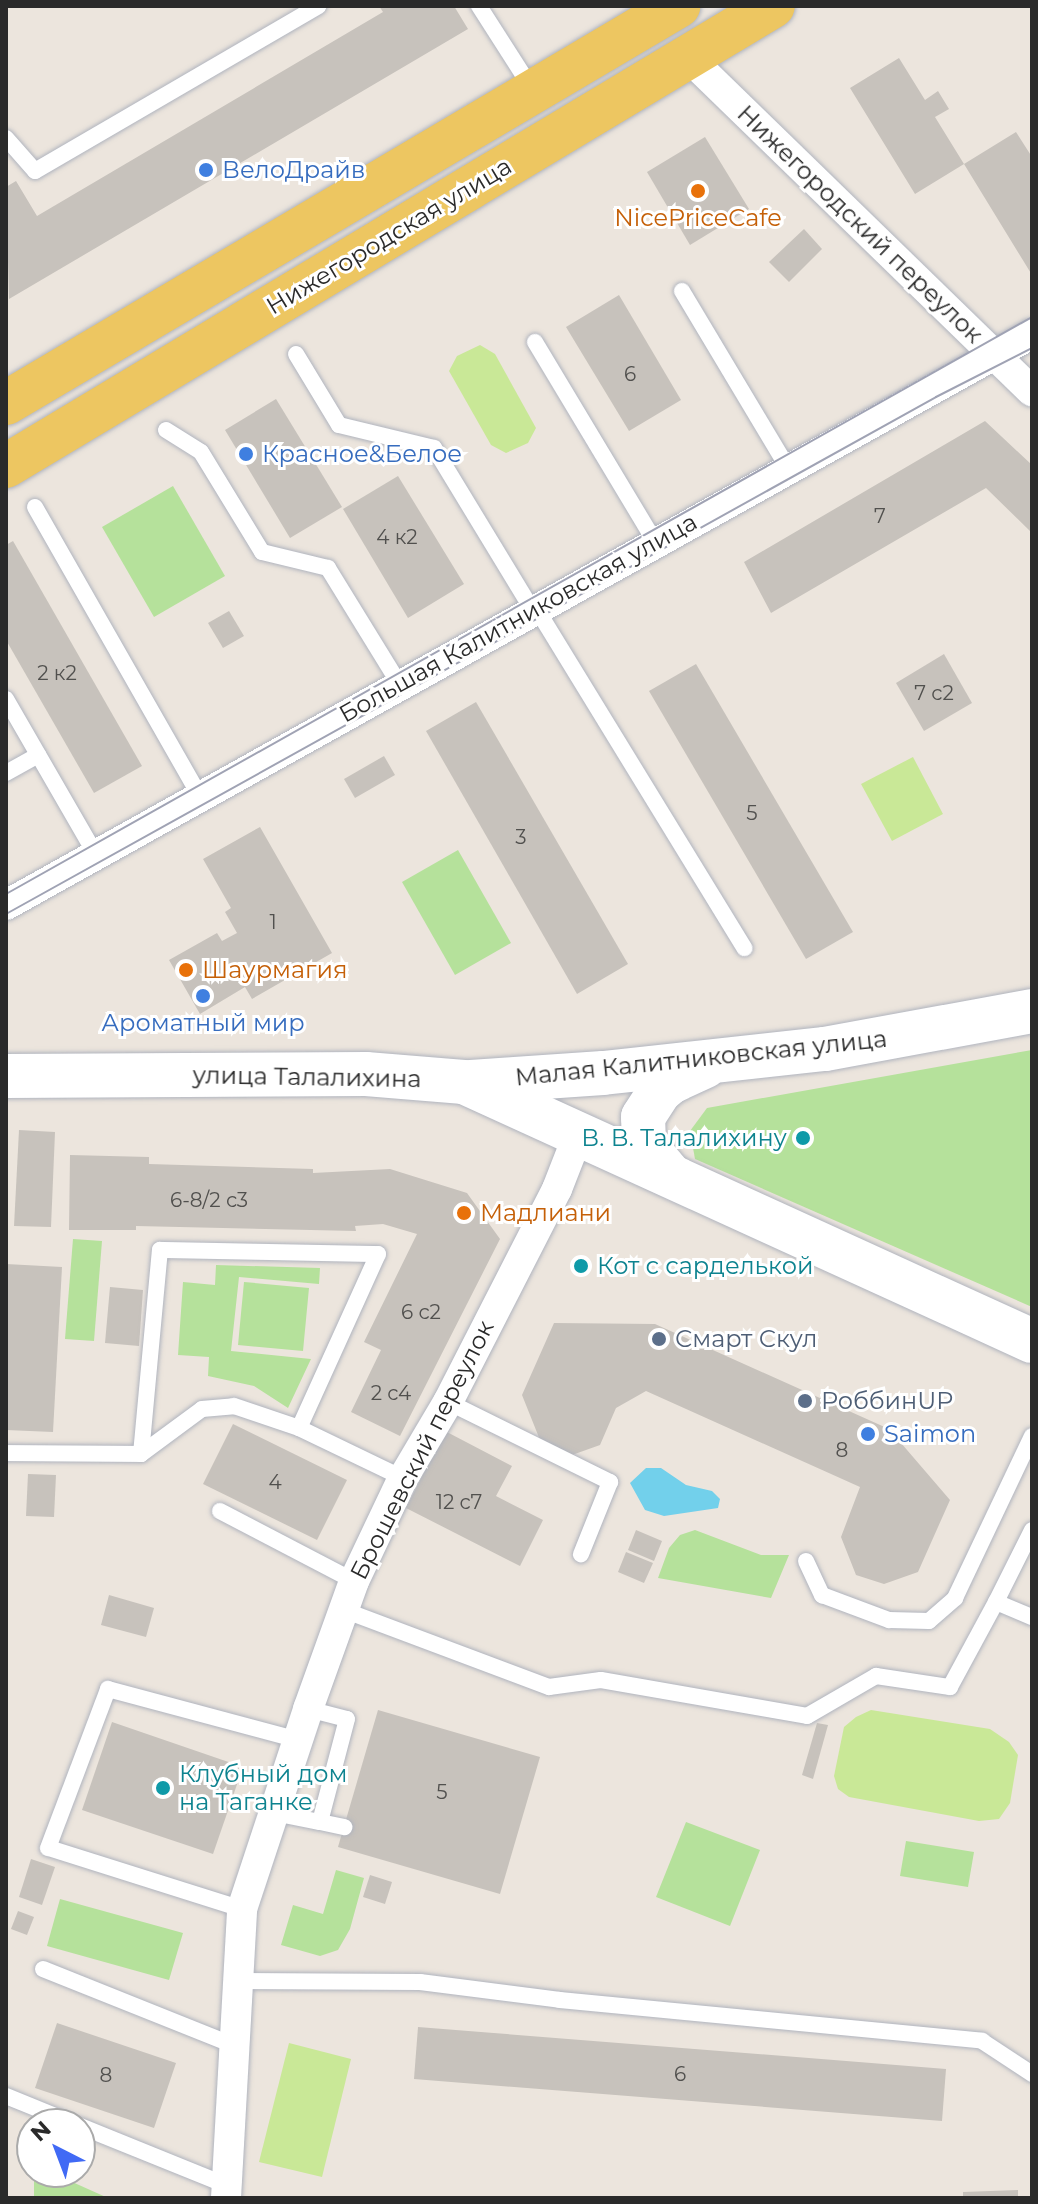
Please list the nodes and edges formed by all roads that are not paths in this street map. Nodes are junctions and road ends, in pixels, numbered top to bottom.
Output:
1 (318, 6) edge
2 (479, 6) edge
3 (678, 6) edge
4 (773, 6) edge
5 (687, 56) junction
6 (534, 91) junction
7 (6, 138) edge
8 (682, 291) dead end
9 (1032, 334) edge
10 (535, 342) dead end
11 (296, 354) dead end
12 (995, 355) junction
13 (1032, 391) edge
14 (6, 403) edge
15 (166, 430) dead end
16 (6, 466) edge
17 (788, 468) junction
18 (35, 507) dead end
19 (655, 542) junction
20 (534, 610) junction
21 (400, 685) junction
22 (6, 699) edge
23 (38, 755) junction
24 (6, 773) edge
25 (200, 796) junction
26 (96, 855) junction
27 (6, 905) edge
28 (744, 948) dead end
29 (1032, 1011) edge
30 (717, 1060) junction
31 (603, 1073) junction
32 (6, 1076) edge
33 (464, 1082) junction
34 (578, 1135) junction
35 (669, 1174) junction
36 (1032, 1341) edge
37 (448, 1402) junction
38 (299, 1428) junction
39 (1032, 1436) edge
40 (6, 1453) edge
41 (141, 1454) junction
42 (403, 1478) junction
43 (220, 1511) dead end
44 (1032, 1530) edge
45 (581, 1554) dead end
46 (806, 1561) dead end
47 (354, 1581) junction
48 (996, 1602) junction
49 (341, 1609) junction
50 (1032, 1617) edge
51 (308, 1709) junction
52 (298, 1740) junction
53 (274, 1813) junction
54 (320, 1822) junction
55 (344, 1827) dead end
56 (242, 1909) junction
57 (43, 1969) dead end
58 (238, 1981) junction
59 (233, 2045) junction
60 (1032, 2074) edge
61 (6, 2096) edge
62 (35, 2108) edge
63 (96, 2134) edge
64 (226, 2192) edge

1 - 7 lane
2 - 6 lane
3 - 6 main road, Нижегородская улица
4 - 5 main road, Нижегородская улица
5 - 12 street, Нижегородский переулок
5 - 16 main road, Нижегородская улица
6 - 14 main road, Нижегородская улица
8 - 17 lane
9 - 12 street, Большая Калитниковская улица
10 - 19 lane
11 - 20 lane
12 - 13 street, Нижегородский переулок
12 - 17 street, Большая Калитниковская улица
15 - 21 lane
17 - 19 street, Большая Калитниковская улица
18 - 25 lane
19 - 20 street, Большая Калитниковская улица
20 - 21 street, Большая Калитниковская улица
20 - 28 lane
21 - 25 street, Большая Калитниковская улица
22 - 23 lane
23 - 24 lane
23 - 26 lane
25 - 26 street, Большая Калитниковская улица
26 - 27 street, Большая Калитниковская улица
29 - 30 street, Малая Калитниковская улица
30 - 31 street, Малая Калитниковская улица
30 - 35 street
31 - 33 street, Малая Калитниковская улица
31 - 34 street
32 - 33 street, улица Талалихина
33 - 34 street, улица Талалихина
34 - 35 street, улица Талалихина
34 - 37 street, Брошевский переулок
35 - 36 street, улица Талалихина
37 - 42 street, Брошевский переулок
37 - 45 lane
38 - 41 lane
38 - 41 lane
38 - 42 lane
39 - 46 lane
40 - 41 lane
42 - 47 street, Брошевский переулок
43 - 47 lane
44 - 48 lane
47 - 49 street, Брошевский переулок
48 - 49 lane
48 - 50 lane
49 - 51 street, Брошевский переулок
51 - 52 street, Брошевский переулок
51 - 54 lane
52 - 53 street, Брошевский переулок
52 - 56 lane
53 - 54 lane
53 - 56 street, Брошевский переулок
54 - 55 lane
56 - 58 street, Брошевский переулок
57 - 59 lane
58 - 59 street, Брошевский переулок
58 - 60 lane
59 - 64 street, Брошевский переулок
61 - 62 lane
63 - 64 lane

